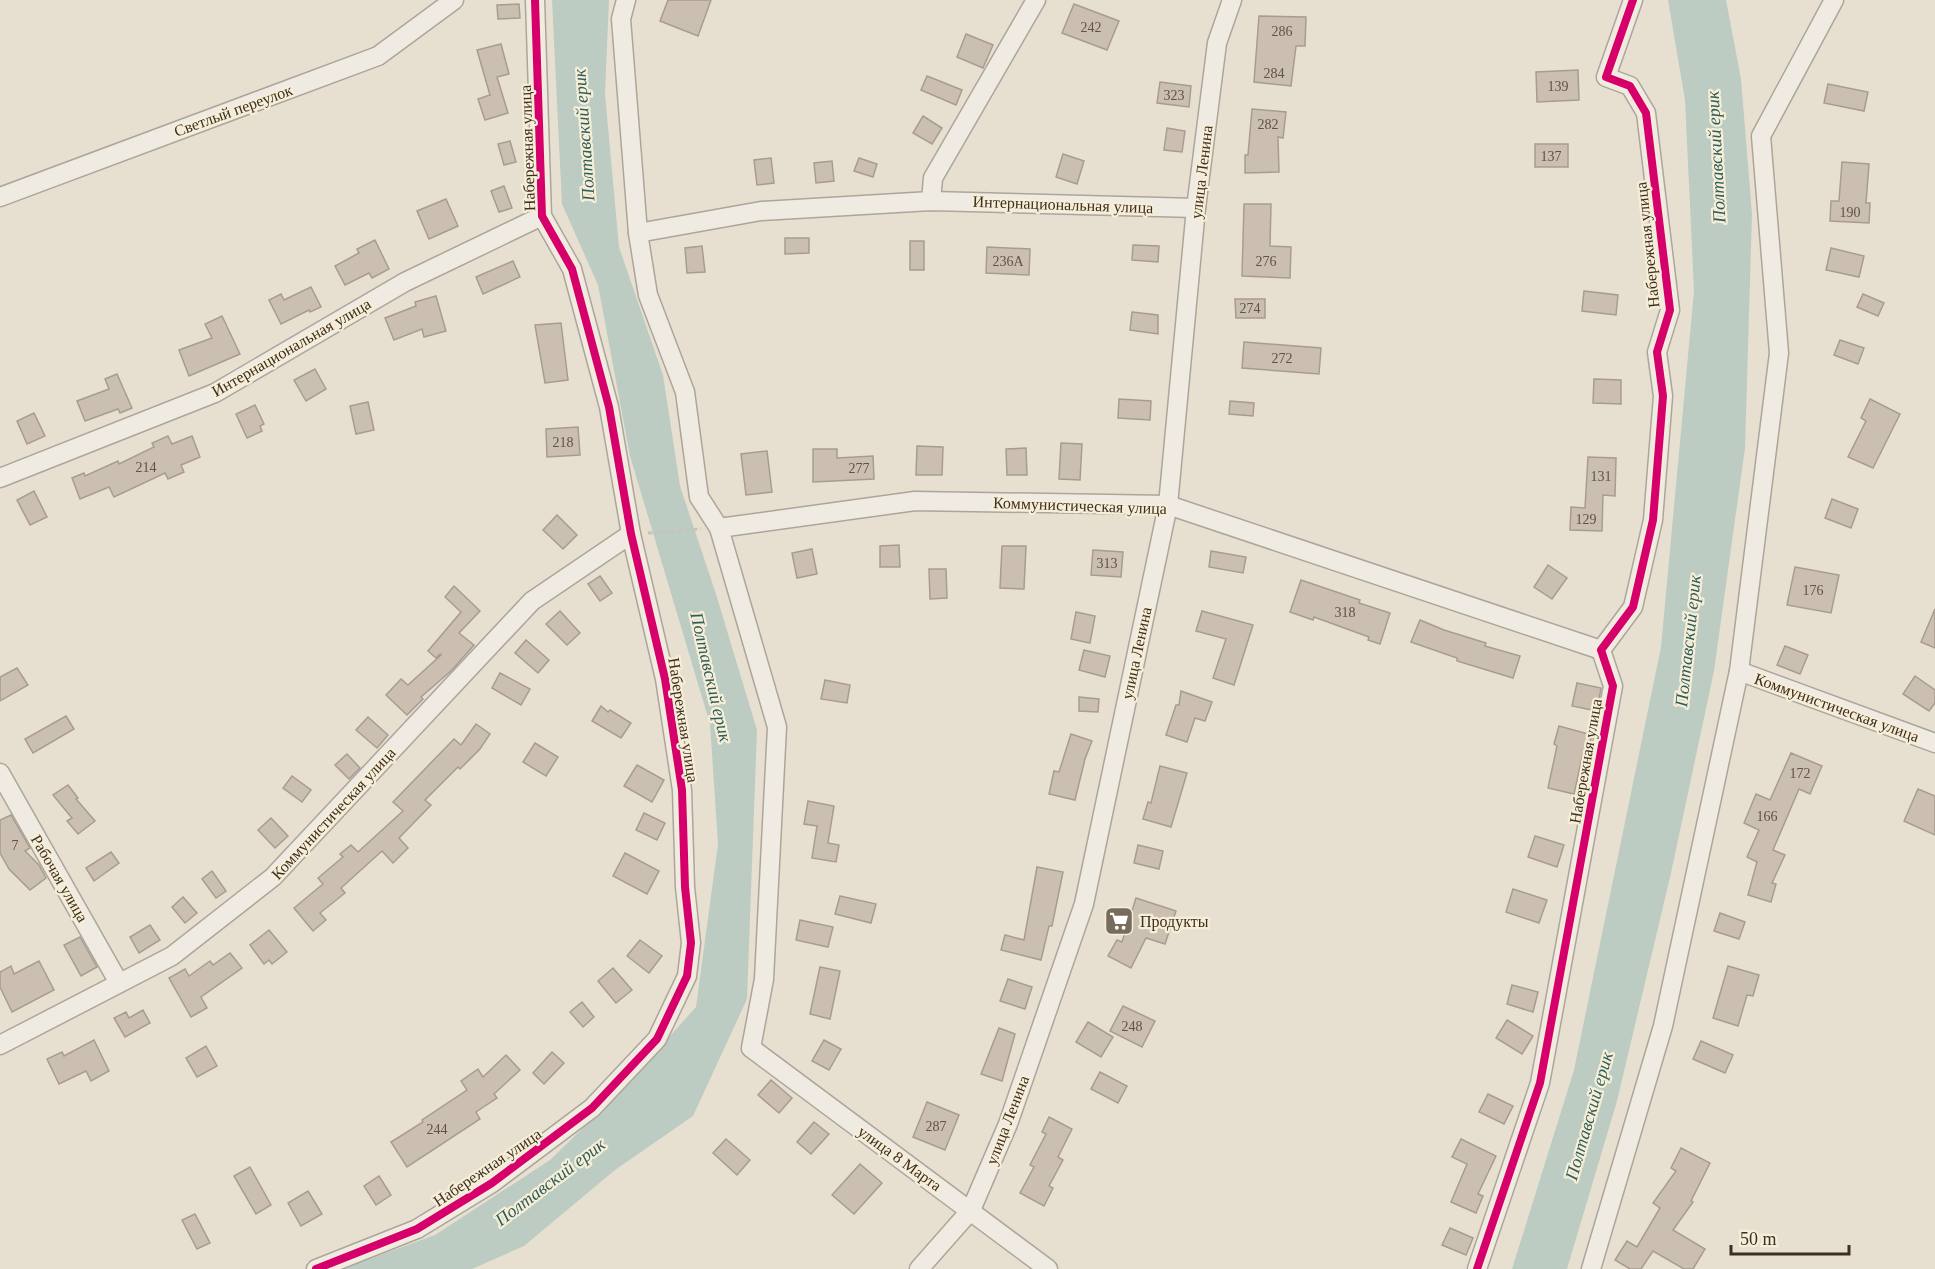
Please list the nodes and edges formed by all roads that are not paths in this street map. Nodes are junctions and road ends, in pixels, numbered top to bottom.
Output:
1 (454, 0) edge
2 (535, 0) edge
3 (626, 0) edge
4 (1036, 0) edge
5 (1232, 0) edge
6 (1633, 0) edge
7 (1834, 0) edge
8 (0, 197) edge
9 (931, 201) junction
10 (1196, 208) junction
11 (542, 216) junction
12 (638, 233) junction
13 (0, 478) edge
14 (1167, 505) junction
15 (719, 528) junction
16 (631, 534) junction
17 (1601, 650) junction
18 (1738, 671) junction
19 (1934, 741) edge
20 (0, 773) edge
21 (119, 983) junction
22 (0, 1046) edge
23 (970, 1210) junction
24 (316, 1269) edge
25 (918, 1269) edge
26 (1048, 1269) edge
27 (1478, 1269) edge
28 (1591, 1269) edge

1 - 8 street, Светлый переулок
2 - 11 street, Набережная улица
3 - 12 street
4 - 9 street
5 - 10 street, улица Ленина
6 - 17 street, Набережная улица
7 - 18 street
9 - 10 street, Интернациональная улица
9 - 12 street, Интернациональная улица
10 - 14 street, улица Ленина
11 - 13 street, Интернациональная улица
11 - 16 street, Набережная улица
12 - 15 street
14 - 15 street, Коммунистическая улица
14 - 17 street, Коммунистическая улица
14 - 23 street, улица Ленина
15 - 23 street, улица 8 Марта
16 - 21 street, Коммунистическая улица
16 - 24 street, Набережная улица
17 - 27 street, Набережная улица
18 - 19 street, Коммунистическая улица
18 - 28 street
20 - 21 street, Рабочая улица
21 - 22 street, Коммунистическая улица
23 - 25 street, улица Ленина
23 - 26 street, улица 8 Марта

